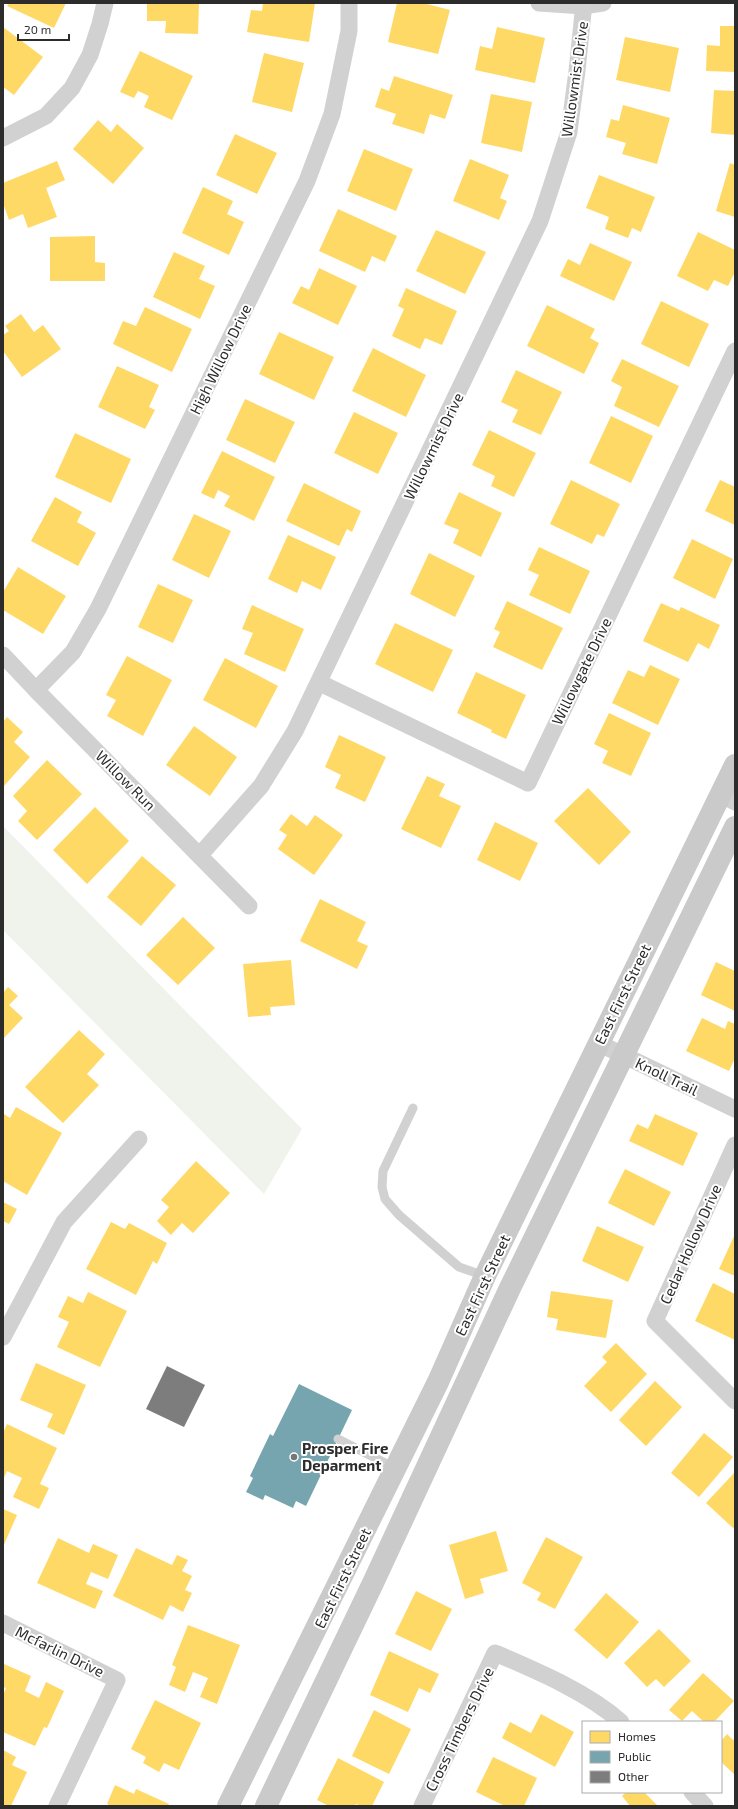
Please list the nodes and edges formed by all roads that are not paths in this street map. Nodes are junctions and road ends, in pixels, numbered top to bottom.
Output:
1 (105, 3) edge
2 (349, 3) edge
3 (540, 3) edge
4 (603, 3) edge
5 (584, 5) edge
6 (3, 138) edge
7 (735, 351) edge
8 (3, 655) edge
9 (320, 683) junction
10 (36, 690) junction
11 (735, 765) edge
12 (727, 798) edge
13 (735, 827) edge
14 (200, 855) junction
15 (249, 906) dead end
16 (598, 1043) junction
17 (624, 1056) junction
18 (412, 1108) dead end
19 (735, 1109) edge
20 (139, 1139) dead end
21 (735, 1145) edge
22 (485, 1276) junction
23 (510, 1288) junction
24 (3, 1337) edge
25 (735, 1402) edge
26 (338, 1439) dead end
27 (395, 1468) junction
28 (421, 1480) junction
29 (346, 1570) junction
30 (373, 1583) junction
31 (3, 1623) edge
32 (620, 1721) edge
33 (693, 1793) edge
34 (57, 1806) edge
35 (228, 1806) edge
36 (266, 1806) edge
37 (422, 1806) edge
38 (705, 1806) edge

1 - 6 street
2 - 10 street, High Willow Drive
3 - 5 street
4 - 5 street
5 - 9 street, Willowmist Drive
7 - 9 street, Willowgate Drive
8 - 10 street, Willow Run
9 - 14 street, Willowmist Drive
10 - 14 street, Willow Run
11 - 12 main road, East First Street
12 - 16 main road, East First Street
13 - 17 main road, East First Street
14 - 15 street, Willow Run
16 - 17 street, Knoll Trail
16 - 22 main road, East First Street
17 - 19 street, Knoll Trail
17 - 23 main road, East First Street
18 - 22 lane
20 - 24 street
21 - 25 street, Cedar Hollow Drive
22 - 23 main road
22 - 27 main road, East First Street
23 - 28 main road, East First Street
26 - 27 lane
27 - 28 main road
27 - 29 main road, East First Street
28 - 30 main road, East First Street
29 - 30 main road
29 - 35 main road, East First Street
30 - 36 main road, East First Street
31 - 34 street, Mcfarlin Drive
32 - 37 street, Cross Timbers Drive
33 - 38 street

